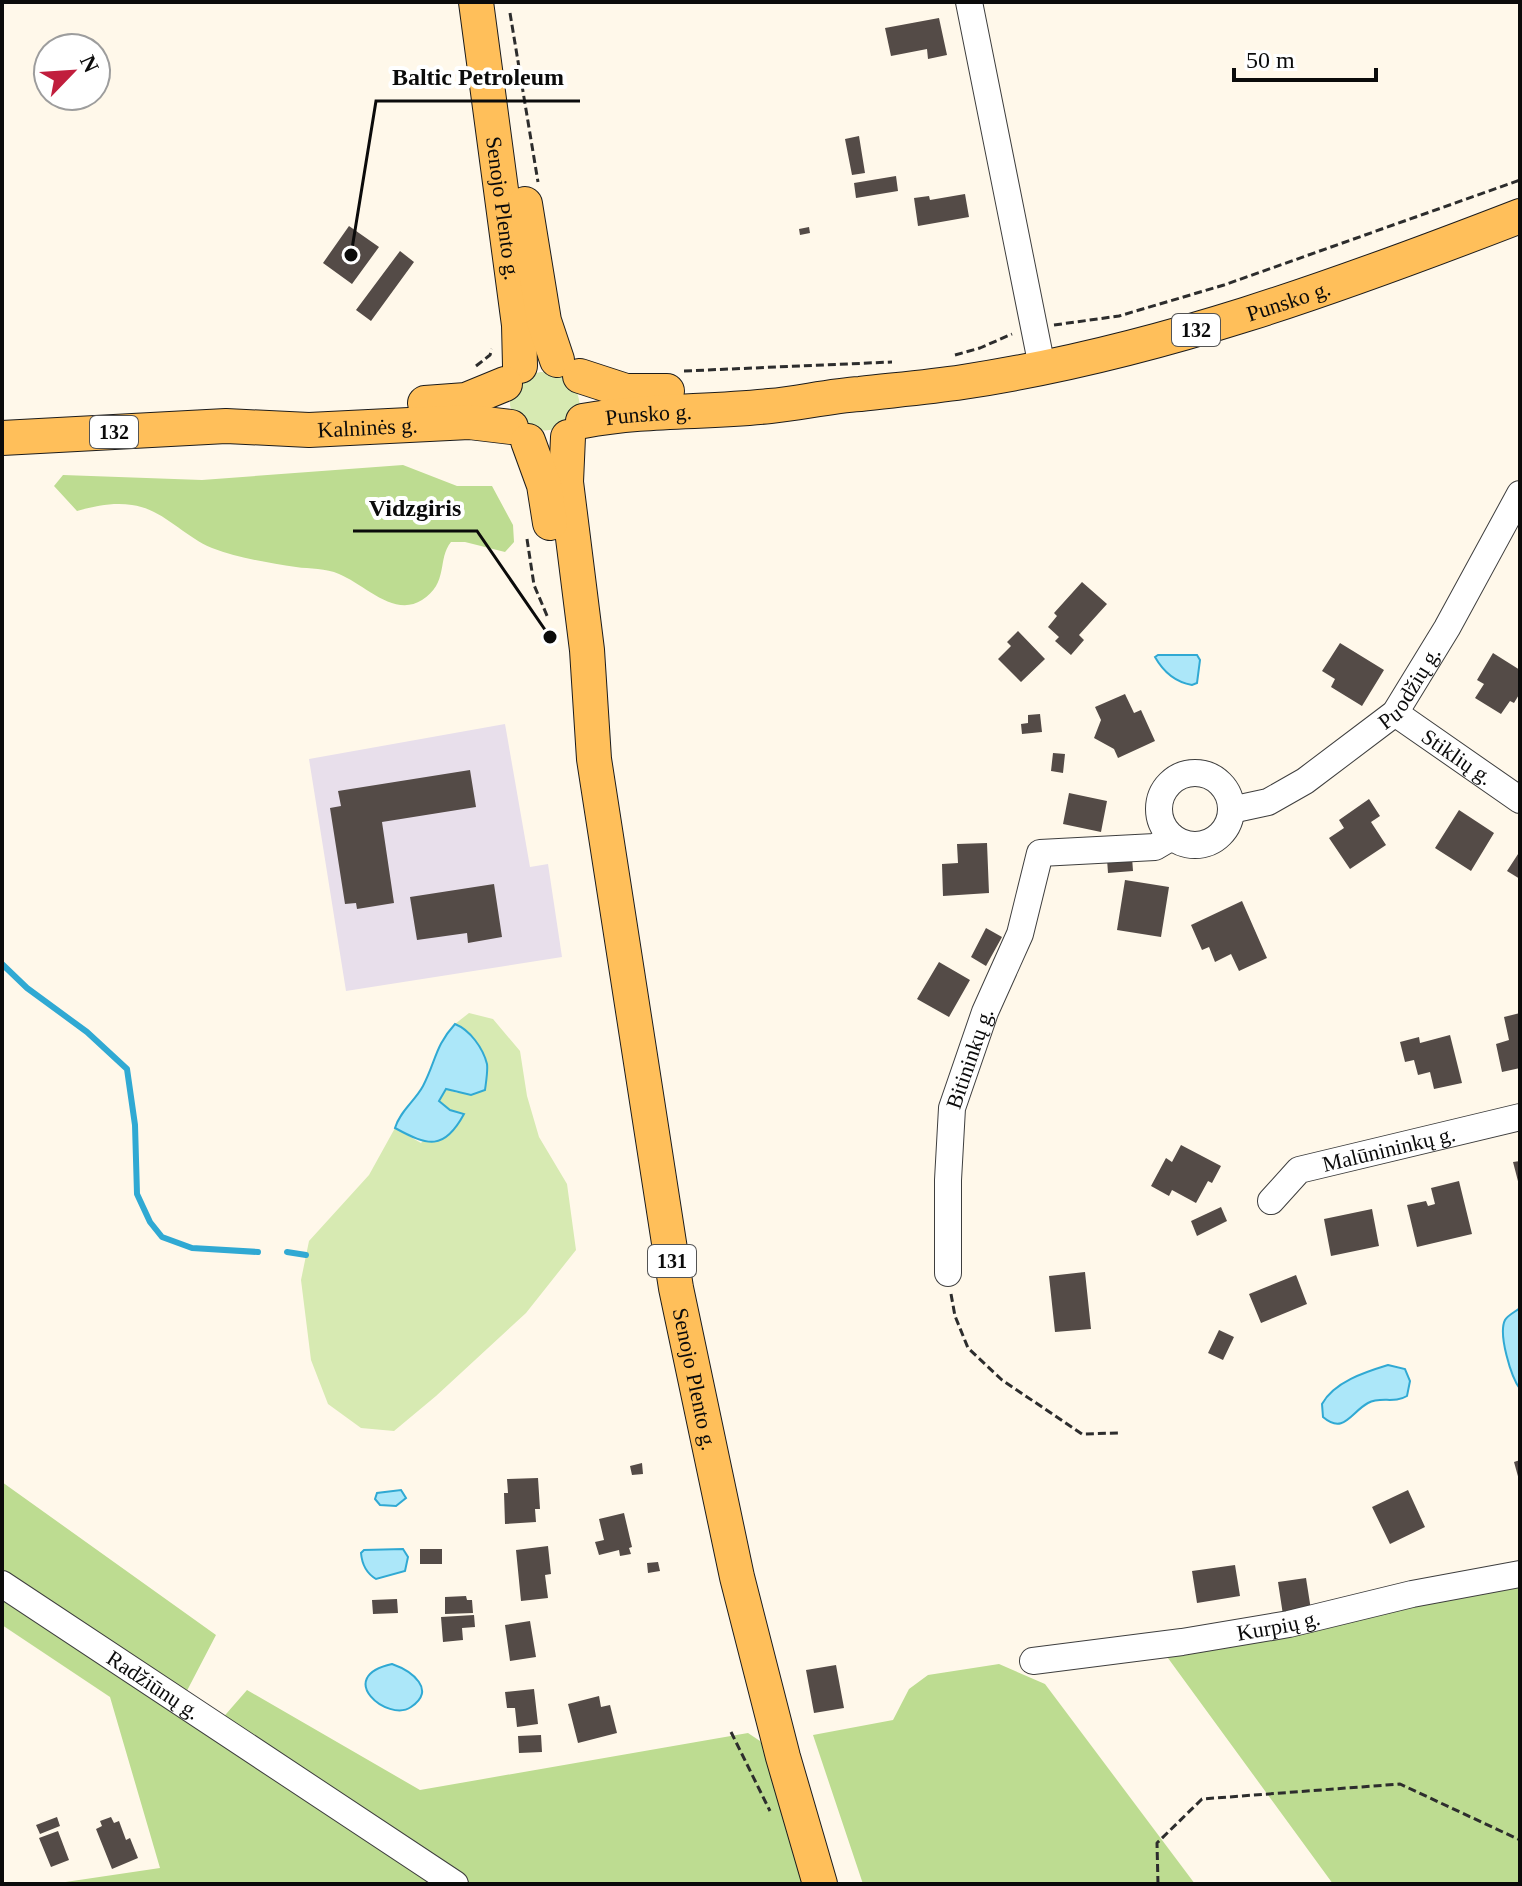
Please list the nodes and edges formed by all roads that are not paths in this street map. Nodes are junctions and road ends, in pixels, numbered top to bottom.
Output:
1 (476, 2) edge
2 (969, 2) edge
3 (501, 7) edge
4 (1520, 216) edge
5 (1042, 367) junction
6 (569, 368) junction
7 (512, 375) junction
8 (859, 394) junction
9 (226, 426) junction
10 (576, 429) junction
11 (520, 434) junction
12 (2, 438) edge
13 (1520, 494) edge
14 (1395, 713) junction
15 (594, 759) junction
16 (1520, 800) edge
17 (1231, 810) junction
18 (1172, 837) junction
19 (1520, 1117) edge
20 (1271, 1201) dead end
21 (948, 1273) road end
22 (1520, 1574) edge
23 (2, 1584) edge
24 (1033, 1661) dead end
25 (455, 1884) edge
26 (820, 1884) edge

1 - 7 main road, Senojo Plento g.
2 - 5 street
3 - 6 main road, Senojo Plento g.
4 - 5 main road, Punsko g. / 132
5 - 8 main road, Punsko g. / 132
6 - 7 main road
6 - 8 main road, Punsko g.
6 - 10 main road
7 - 9 main road, Kalninės g.
7 - 11 main road
8 - 10 main road, Punsko g.
9 - 11 main road, Kalninės g.
9 - 12 main road, Kalninės g. / 132
10 - 11 main road
10 - 15 main road, Senojo Plento g.
11 - 15 main road, Senojo Plento g.
13 - 14 street, Puodžių g.
14 - 16 street, Stiklių g.
14 - 17 street, Puodžių g.
15 - 26 main road, Senojo Plento g. / 131
17 - 18 street
17 - 18 street
18 - 21 street, Bitininkų g.
19 - 20 street, Malūnininkų g.
22 - 24 street, Kurpių g.
23 - 25 street, Radžiūnų g.

